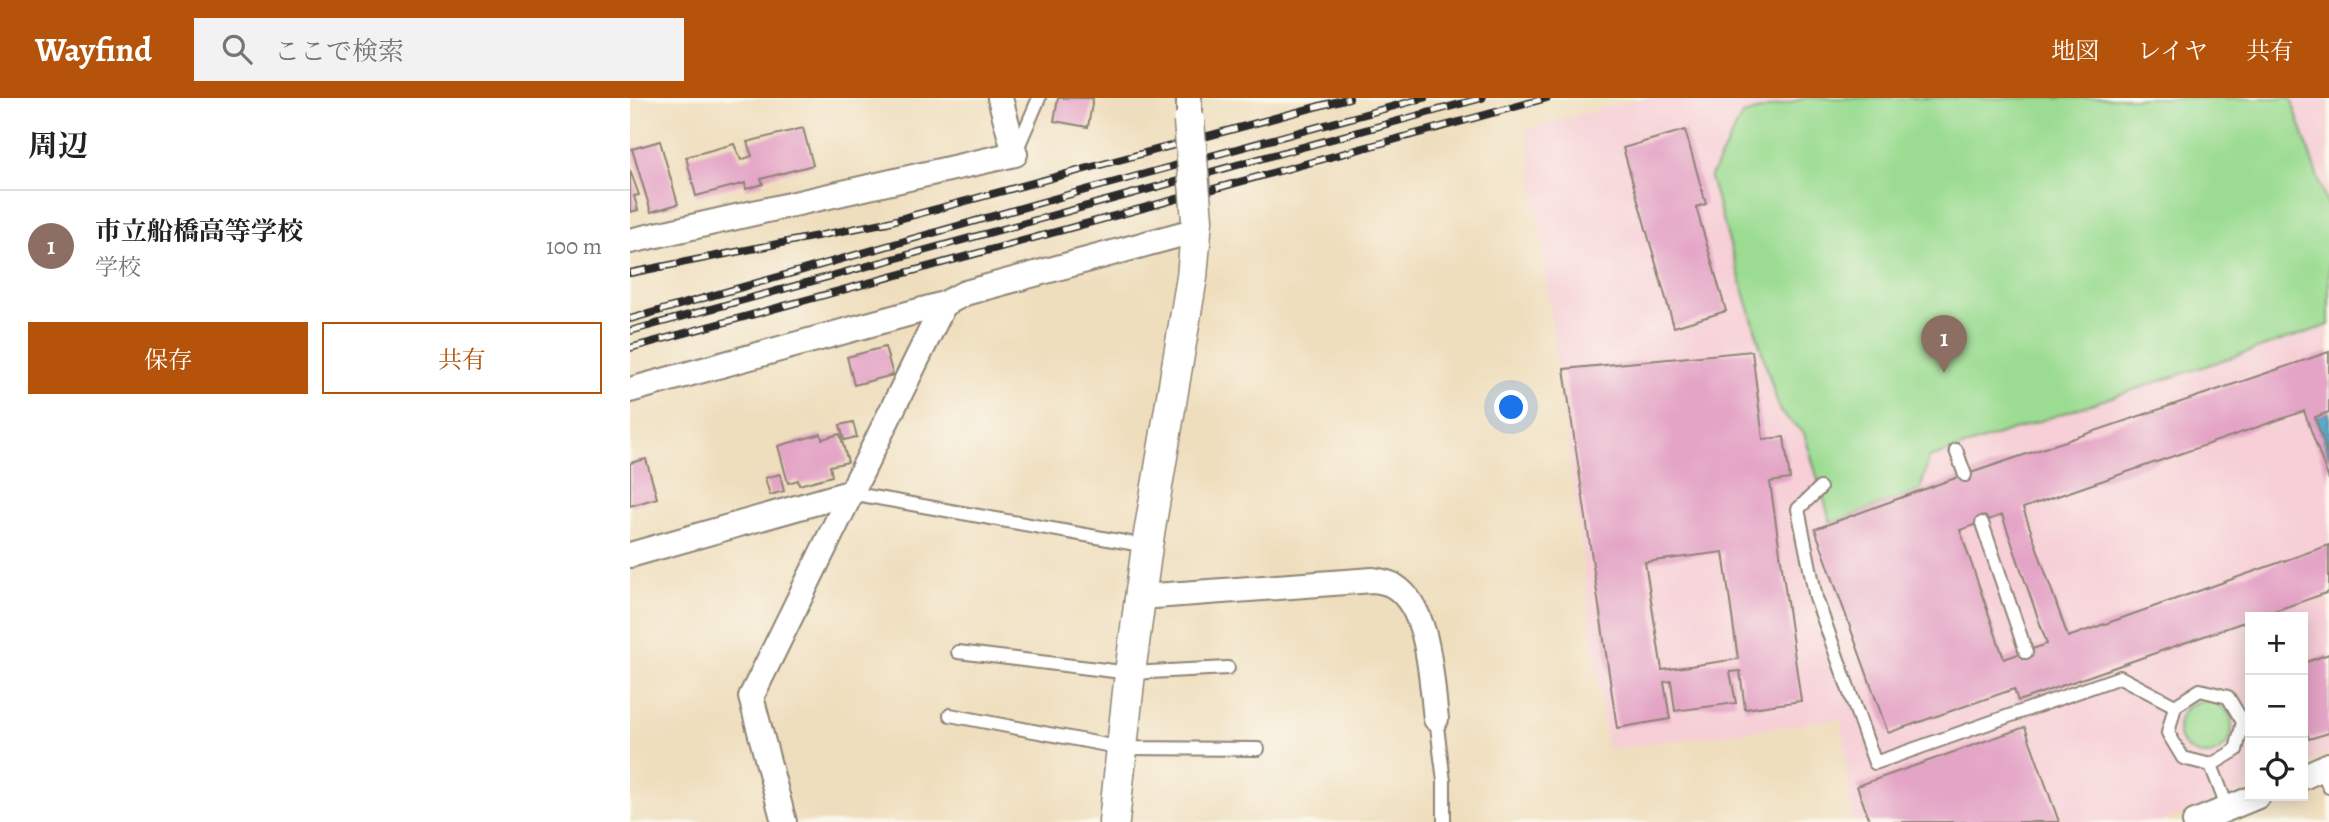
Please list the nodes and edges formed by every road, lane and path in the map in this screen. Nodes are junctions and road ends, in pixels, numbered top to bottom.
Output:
1 (1000, 98) edge
2 (1039, 98) edge
3 (1189, 109) edge
4 (1015, 154) junction
5 (1197, 225) junction
6 (630, 241) edge
7 (944, 304) junction
8 (630, 390) edge
9 (1956, 450) dead end
10 (1965, 475) dead end
11 (1820, 488) dead end
12 (849, 493) junction
13 (1982, 523) dead end
14 (1147, 546) junction
15 (630, 555) edge
16 (1140, 597) junction
17 (958, 652) dead end
18 (2026, 652) dead end
19 (1228, 668) dead end
20 (1130, 673) junction
21 (2175, 706) junction
22 (950, 715) dead end
23 (1436, 719) joint
24 (1122, 748) junction
25 (1258, 748) dead end
26 (2211, 765) junction
27 (2246, 801) edge
28 (2228, 809) junction
29 (784, 822) edge
30 (1114, 822) edge
31 (1444, 822) edge
32 (2197, 822) edge

1 - 4 street
2 - 4 lane
3 - 5 street, bridge
4 - 6 street
5 - 7 street
5 - 14 street
7 - 8 street
7 - 12 street
9 - 10 lane
11 - 21 lane
12 - 14 lane
12 - 15 street
12 - 29 street
13 - 18 lane
14 - 16 street
16 - 20 street
16 - 23 street
17 - 20 lane
19 - 20 lane
20 - 24 street
21 - 26 lane
21 - 26 lane
22 - 24 lane
23 - 31 lane
24 - 25 lane
24 - 30 street
26 - 28 lane
27 - 28 street
28 - 32 street

